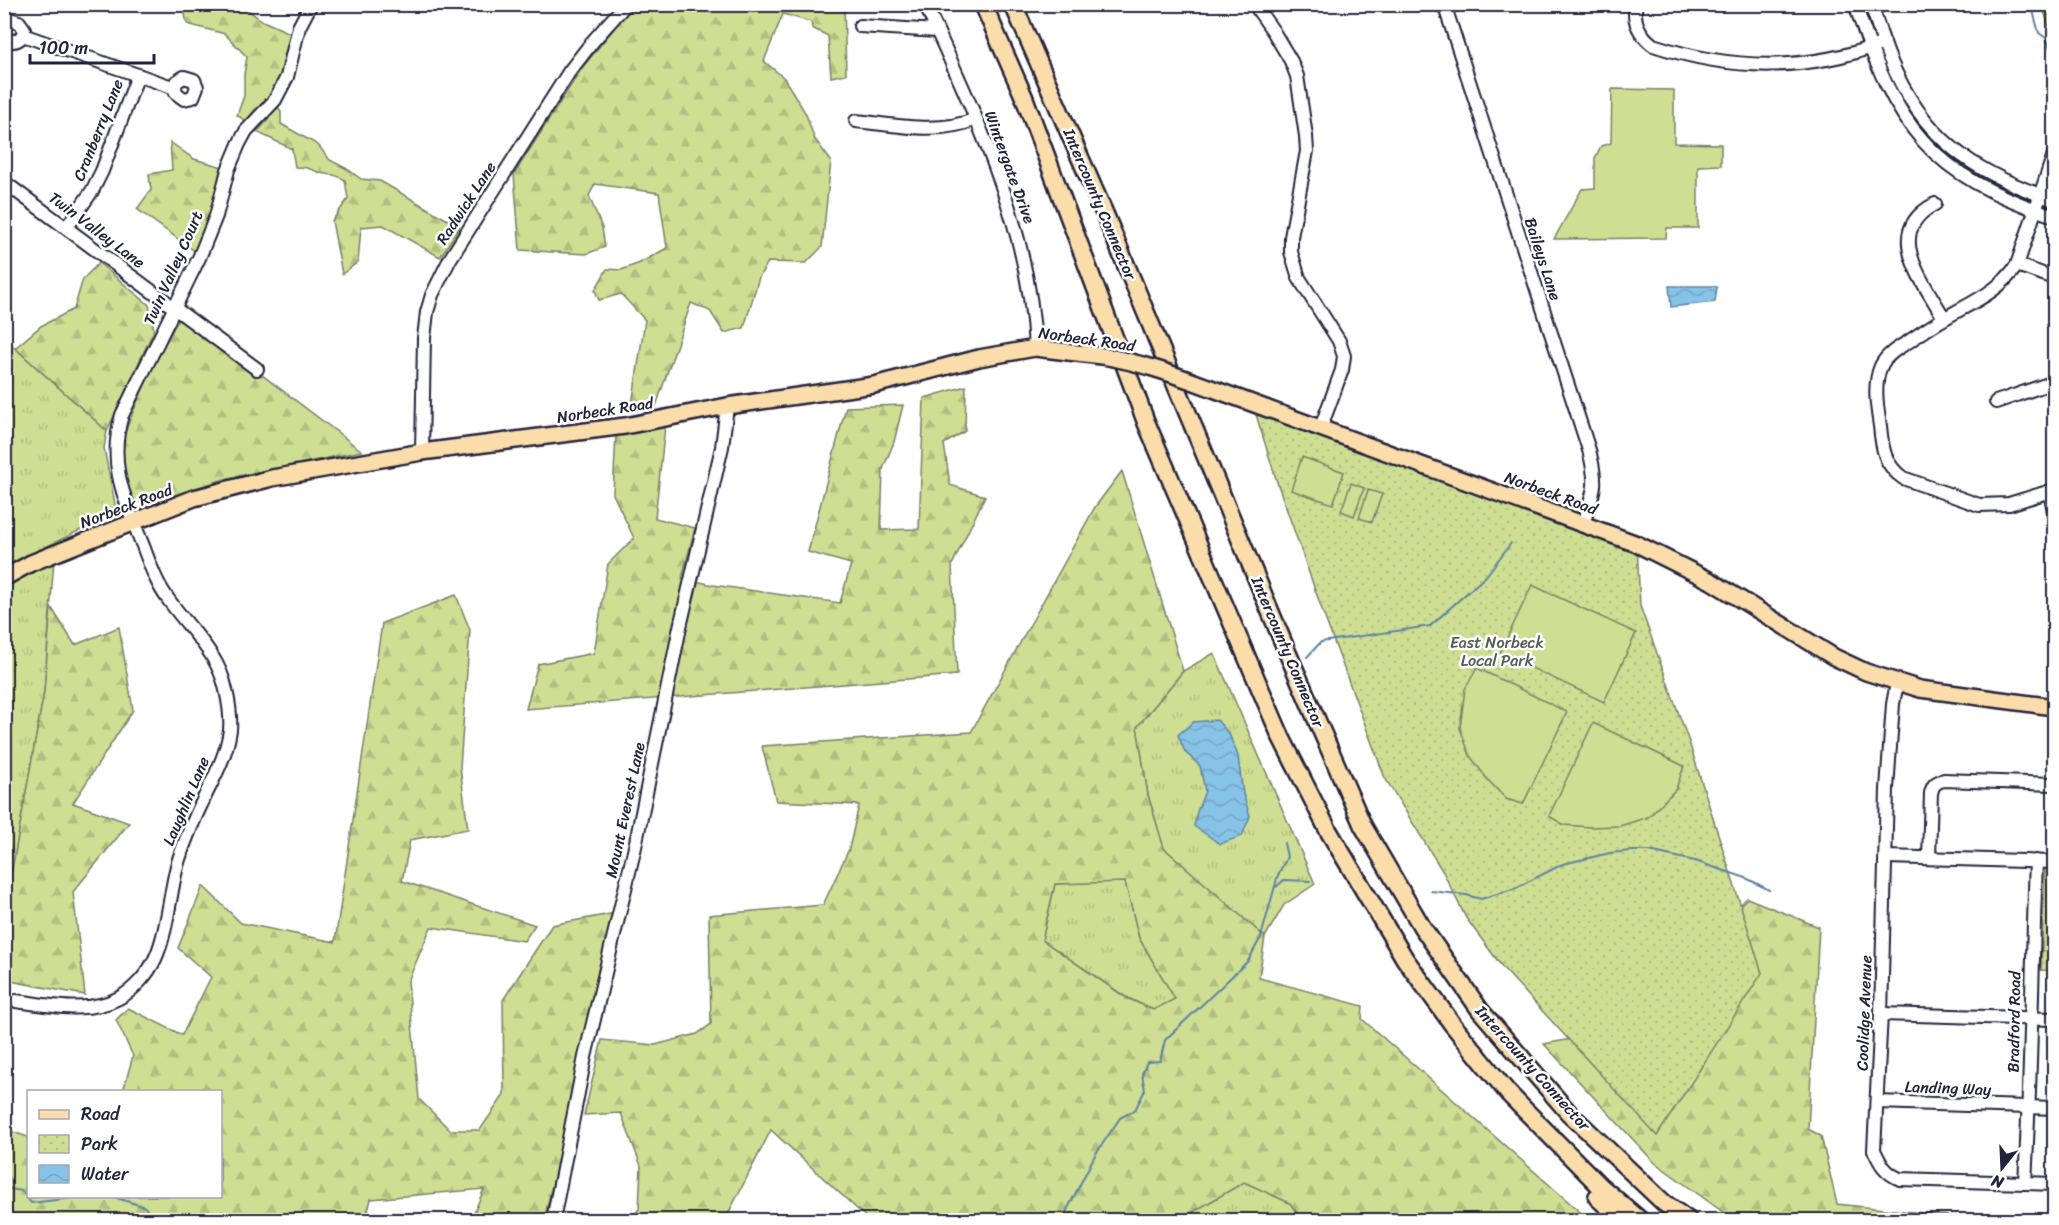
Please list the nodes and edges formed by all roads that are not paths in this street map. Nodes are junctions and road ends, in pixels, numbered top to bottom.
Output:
1 (311, 4) edge
2 (626, 4) edge
3 (925, 4) edge
4 (983, 4) edge
5 (1013, 4) edge
6 (1254, 4) edge
7 (1444, 4) edge
8 (1636, 4) edge
9 (1855, 4) edge
10 (1871, 4) edge
11 (4, 25) edge
12 (860, 26) dead end
13 (937, 31) junction
14 (23, 35) junction
15 (4, 37) edge
16 (1884, 43) junction
17 (1870, 48) junction
18 (138, 75) junction
19 (175, 88) dead end
20 (976, 119) junction
21 (856, 121) dead end
22 (2055, 154) edge
23 (4, 182) edge
24 (2040, 195) junction
25 (2055, 200) edge
26 (1935, 204) dead end
27 (2035, 210) junction
28 (2055, 216) edge
29 (67, 227) junction
30 (2017, 265) junction
31 (2055, 278) edge
32 (174, 308) junction
33 (1944, 318) junction
34 (1035, 348) junction
35 (257, 369) dead end
36 (2055, 382) edge
37 (1996, 402) dead end
38 (727, 406) junction
39 (1321, 427) junction
40 (422, 452) junction
41 (2052, 491) edge
42 (2055, 511) edge
43 (134, 522) junction
44 (1583, 523) junction
45 (4, 578) edge
46 (1897, 683) junction
47 (2055, 707) edge
48 (2055, 783) edge
49 (1886, 857) junction
50 (1929, 858) junction
51 (2036, 861) junction
52 (2055, 862) edge
53 (16, 1001) dead end
54 (1881, 1014) junction
55 (2030, 1018) junction
56 (2055, 1019) edge
57 (1508, 1093) junction
58 (1877, 1102) junction
59 (2029, 1107) junction
60 (2055, 1108) edge
61 (2025, 1183) junction
62 (2055, 1185) edge
63 (554, 1221) edge
64 (1622, 1221) edge
65 (1640, 1221) edge
66 (1688, 1221) edge

1 - 32 street, Twin Valley Court
2 - 40 street, Radwick Lane
3 - 13 street, Wintergate Drive
4 - 57 highway, Intercounty Connector
5 - 66 highway, Intercounty Connector
6 - 39 street
7 - 44 street, Baileys Lane
8 - 17 street
9 - 17 street
10 - 16 street
11 - 14 street
12 - 13 street
13 - 20 street, Wintergate Drive
14 - 15 street
14 - 18 street
16 - 17 street
16 - 24 street
17 - 27 street
18 - 19 street
18 - 29 street, Cranberry Lane
20 - 21 street
20 - 34 street, Wintergate Drive
22 - 24 street
23 - 29 street, Twin Valley Lane
24 - 25 street
24 - 27 street
26 - 33 street
27 - 28 street
27 - 30 street
29 - 32 street, Twin Valley Lane
30 - 31 street
30 - 33 street
32 - 35 street, Twin Valley Lane
32 - 43 street, Twin Valley Court
33 - 41 street
34 - 38 main road, Norbeck Road
34 - 39 main road, Norbeck Road, bridge
36 - 37 street
38 - 40 main road, Norbeck Road
38 - 63 street, Mount Everest Lane
39 - 44 main road, Norbeck Road
40 - 43 main road, Norbeck Road
41 - 42 street
43 - 45 main road, Norbeck Road
43 - 53 street, Laughlin Lane
44 - 46 main road, Norbeck Road
46 - 47 main road, Norbeck Road
46 - 49 street, Coolidge Avenue
48 - 50 street
49 - 50 street
49 - 54 street, Coolidge Avenue
50 - 51 street
51 - 52 street
51 - 55 street, Bradford Road
54 - 55 street
54 - 58 street, Coolidge Avenue
55 - 56 street
55 - 59 street, Bradford Road
57 - 64 highway
57 - 65 highway, Intercounty Connector
58 - 59 street, Landing Way
58 - 61 street, Coolidge Avenue
59 - 60 street, Landing Way
59 - 61 street, Bradford Road
61 - 62 street, Coolidge Avenue

